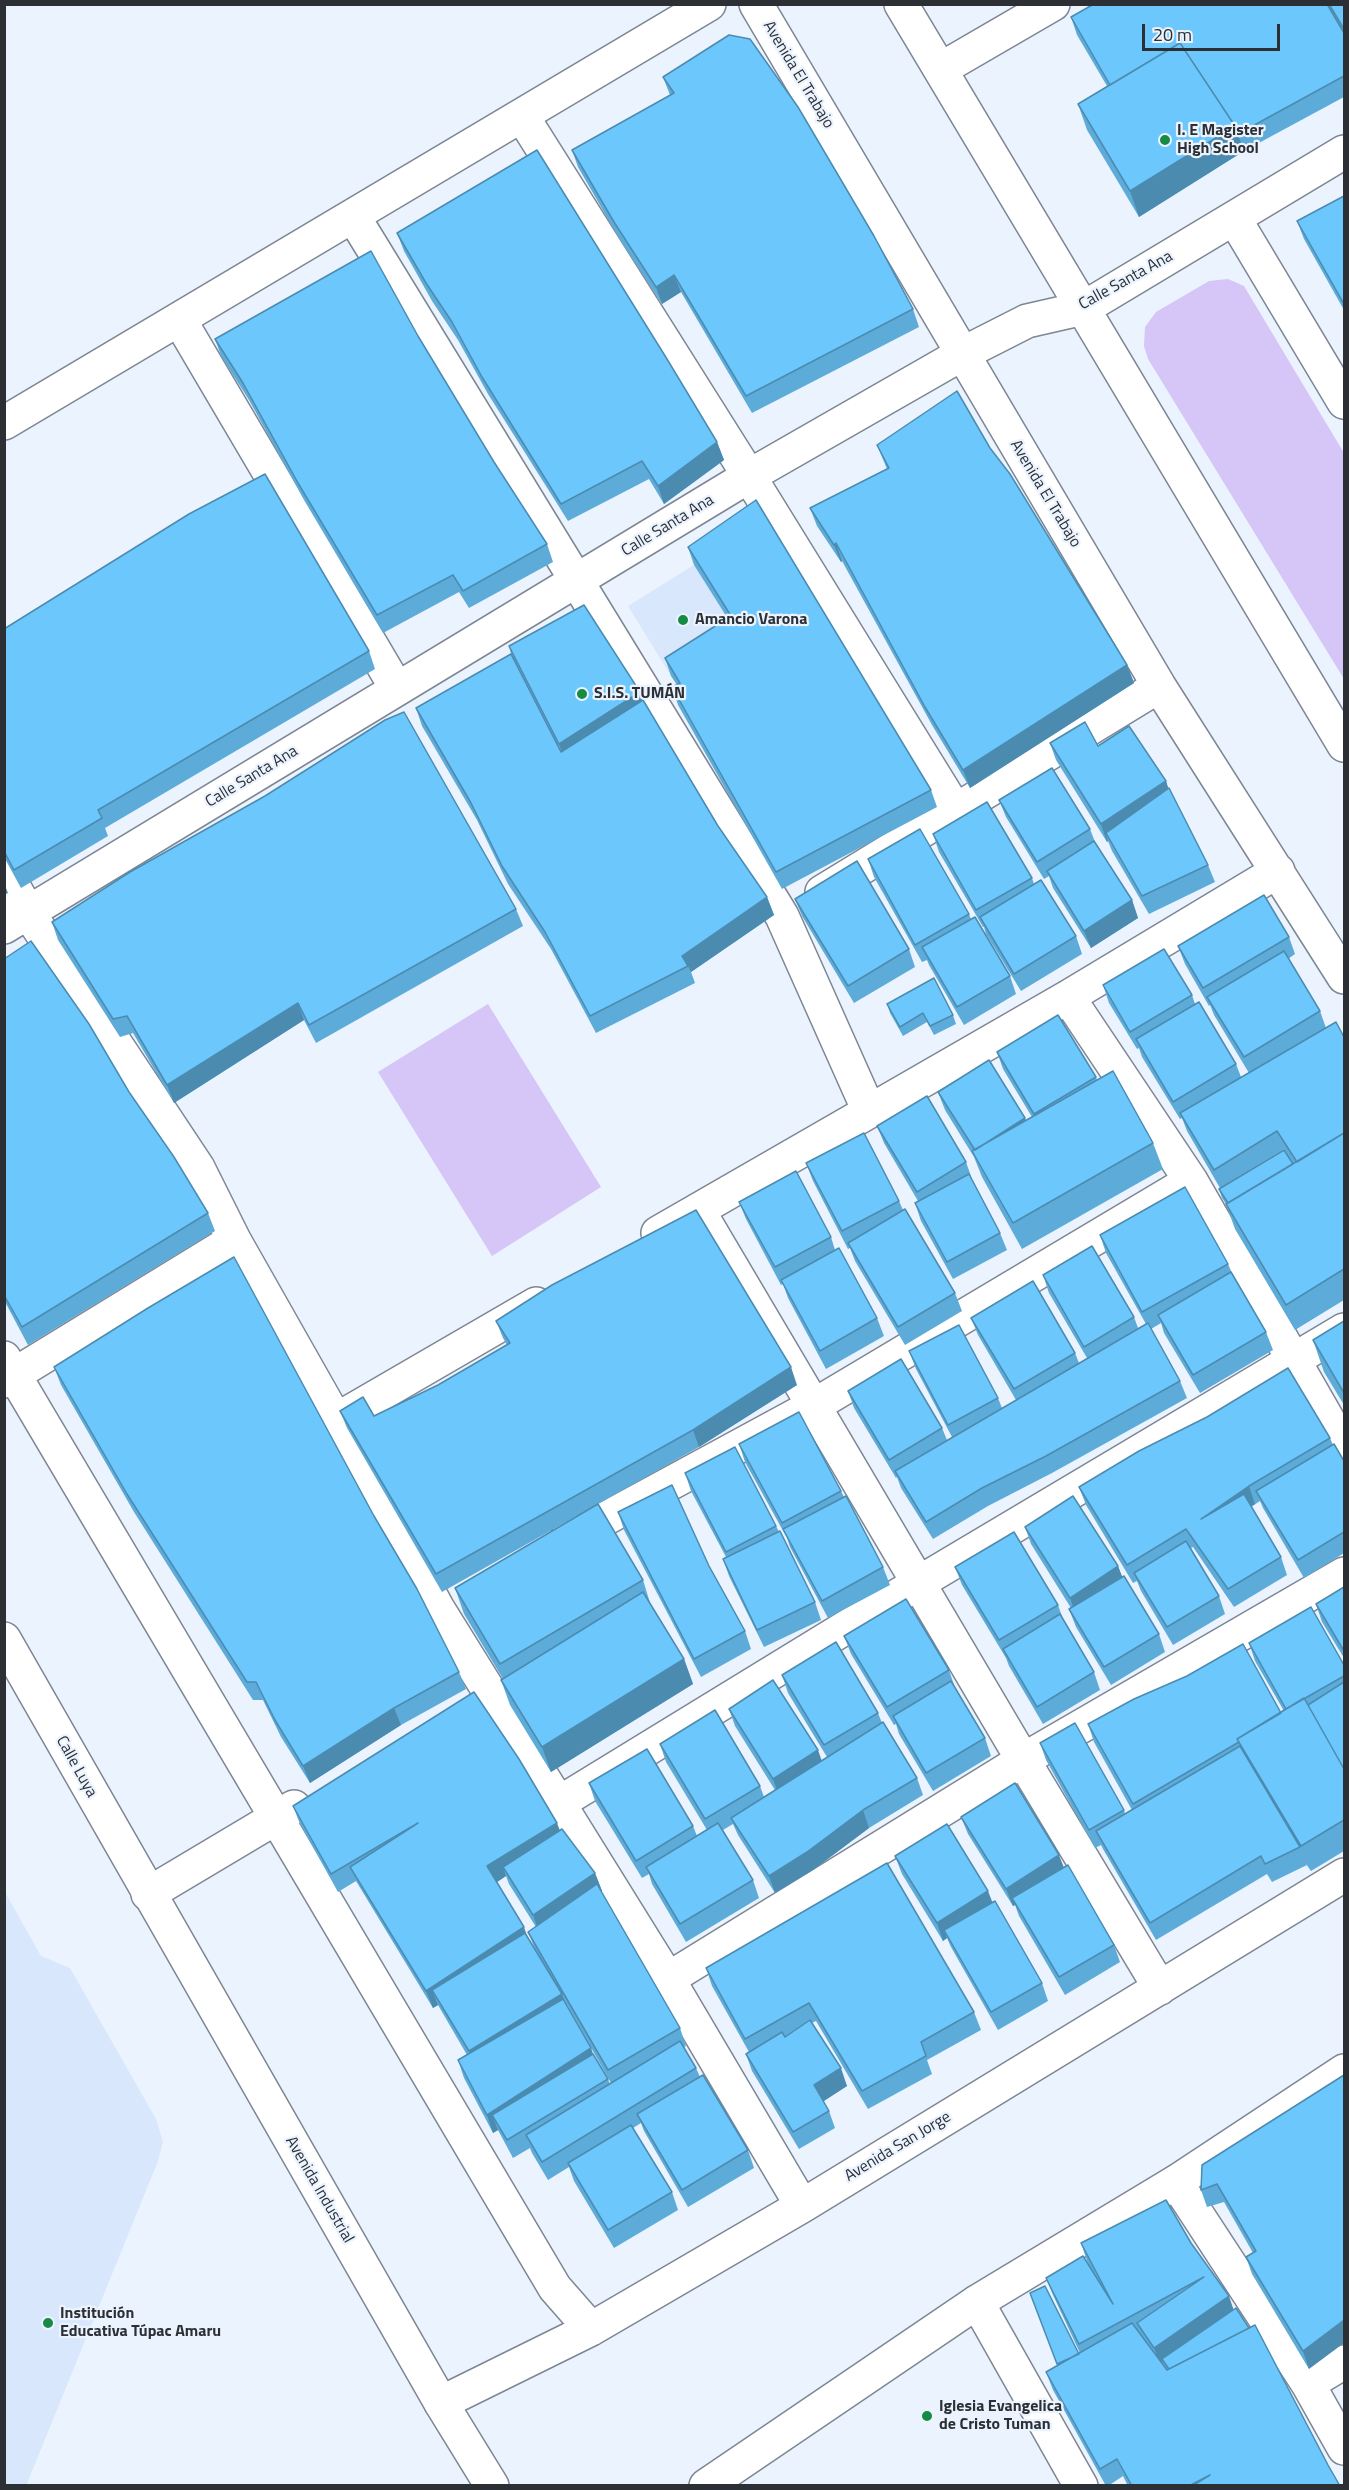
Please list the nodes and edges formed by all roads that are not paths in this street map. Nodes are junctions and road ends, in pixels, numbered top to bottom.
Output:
1 (709, 4) edge
2 (756, 4) edge
3 (902, 4) edge
4 (1053, 4) edge
5 (941, 69) junction
6 (522, 116) junction
7 (1344, 152) edge
8 (353, 216) junction
9 (1234, 218) junction
10 (1084, 308) junction
11 (179, 319) junction
12 (962, 354) junction
13 (1344, 402) edge
14 (4, 423) edge
15 (749, 476) junction
16 (576, 581) junction
17 (1159, 686) junction
18 (398, 689) junction
19 (1344, 745) edge
20 (956, 812) junction
21 (4, 870) edge
22 (1278, 871) junction
23 (782, 916) junction
24 (16, 920) edge
25 (1344, 977) edge
26 (1068, 997) junction
27 (869, 1111) junction
28 (1191, 1181) junction
29 (698, 1209) junction
30 (234, 1240) junction
31 (636, 1246) edge
32 (564, 1288) edge
33 (1344, 1330) edge
34 (1294, 1361) junction
35 (8, 1371) edge
36 (815, 1405) junction
37 (336, 1420) junction
38 (1344, 1448) edge
39 (543, 1552) edge
40 (1344, 1574) edge
41 (920, 1582) junction
42 (4, 1639) edge
43 (489, 1691) junction
44 (459, 1709) edge
45 (1023, 1760) junction
46 (316, 1794) edge
47 (559, 1803) junction
48 (276, 1818) junction
49 (1344, 1875) edge
50 (148, 1894) junction
51 (669, 1979) junction
52 (1160, 1988) junction
53 (1344, 2071) edge
54 (1176, 2182) junction
55 (802, 2206) junction
56 (977, 2302) junction
57 (591, 2329) junction
58 (1344, 2362) edge
59 (1308, 2384) junction
60 (441, 2403) junction
61 (1344, 2448) edge
62 (492, 2486) edge
63 (706, 2486) edge
64 (1081, 2486) edge

1 - 6 street
2 - 12 street, Avenida El Trabajo
3 - 5 street
4 - 5 street
5 - 10 street
6 - 8 street
6 - 15 street
7 - 9 street, Calle Santa Ana
8 - 11 street
8 - 16 street
9 - 10 street, Calle Santa Ana
9 - 13 street
10 - 12 street, Calle Santa Ana
10 - 19 street
11 - 14 street
11 - 18 street
12 - 15 street, Calle Santa Ana
12 - 17 street, Avenida El Trabajo
15 - 16 street, Calle Santa Ana
15 - 20 street
16 - 18 street, Calle Santa Ana
16 - 23 street
17 - 20 street
17 - 22 street, Avenida El Trabajo
18 - 24 street, Calle Santa Ana
20 - 23 street
21 - 24 street
22 - 25 street, Avenida El Trabajo
22 - 26 street
23 - 27 street
24 - 30 street
26 - 27 street
26 - 28 street
27 - 29 street
28 - 34 street
28 - 36 street
29 - 31 street
29 - 36 street
30 - 35 street
30 - 37 street
32 - 37 street
33 - 34 street
34 - 38 street
34 - 41 street
35 - 48 street
36 - 39 street
36 - 41 street
37 - 43 street
40 - 45 street
41 - 45 street
41 - 47 street
42 - 50 street, Calle Luya
43 - 44 street
43 - 47 street
45 - 51 street
45 - 52 street
46 - 48 street
47 - 51 street
48 - 50 street
48 - 57 street
49 - 52 street, Avenida San Jorge
50 - 60 street, Avenida Industrial
51 - 55 street
52 - 55 street, Avenida San Jorge
53 - 54 street
54 - 56 street
54 - 59 street
55 - 57 street, Avenida San Jorge
56 - 63 street
56 - 64 street
57 - 60 street, Avenida San Jorge
58 - 59 street
59 - 61 street
60 - 62 street, Avenida Industrial

